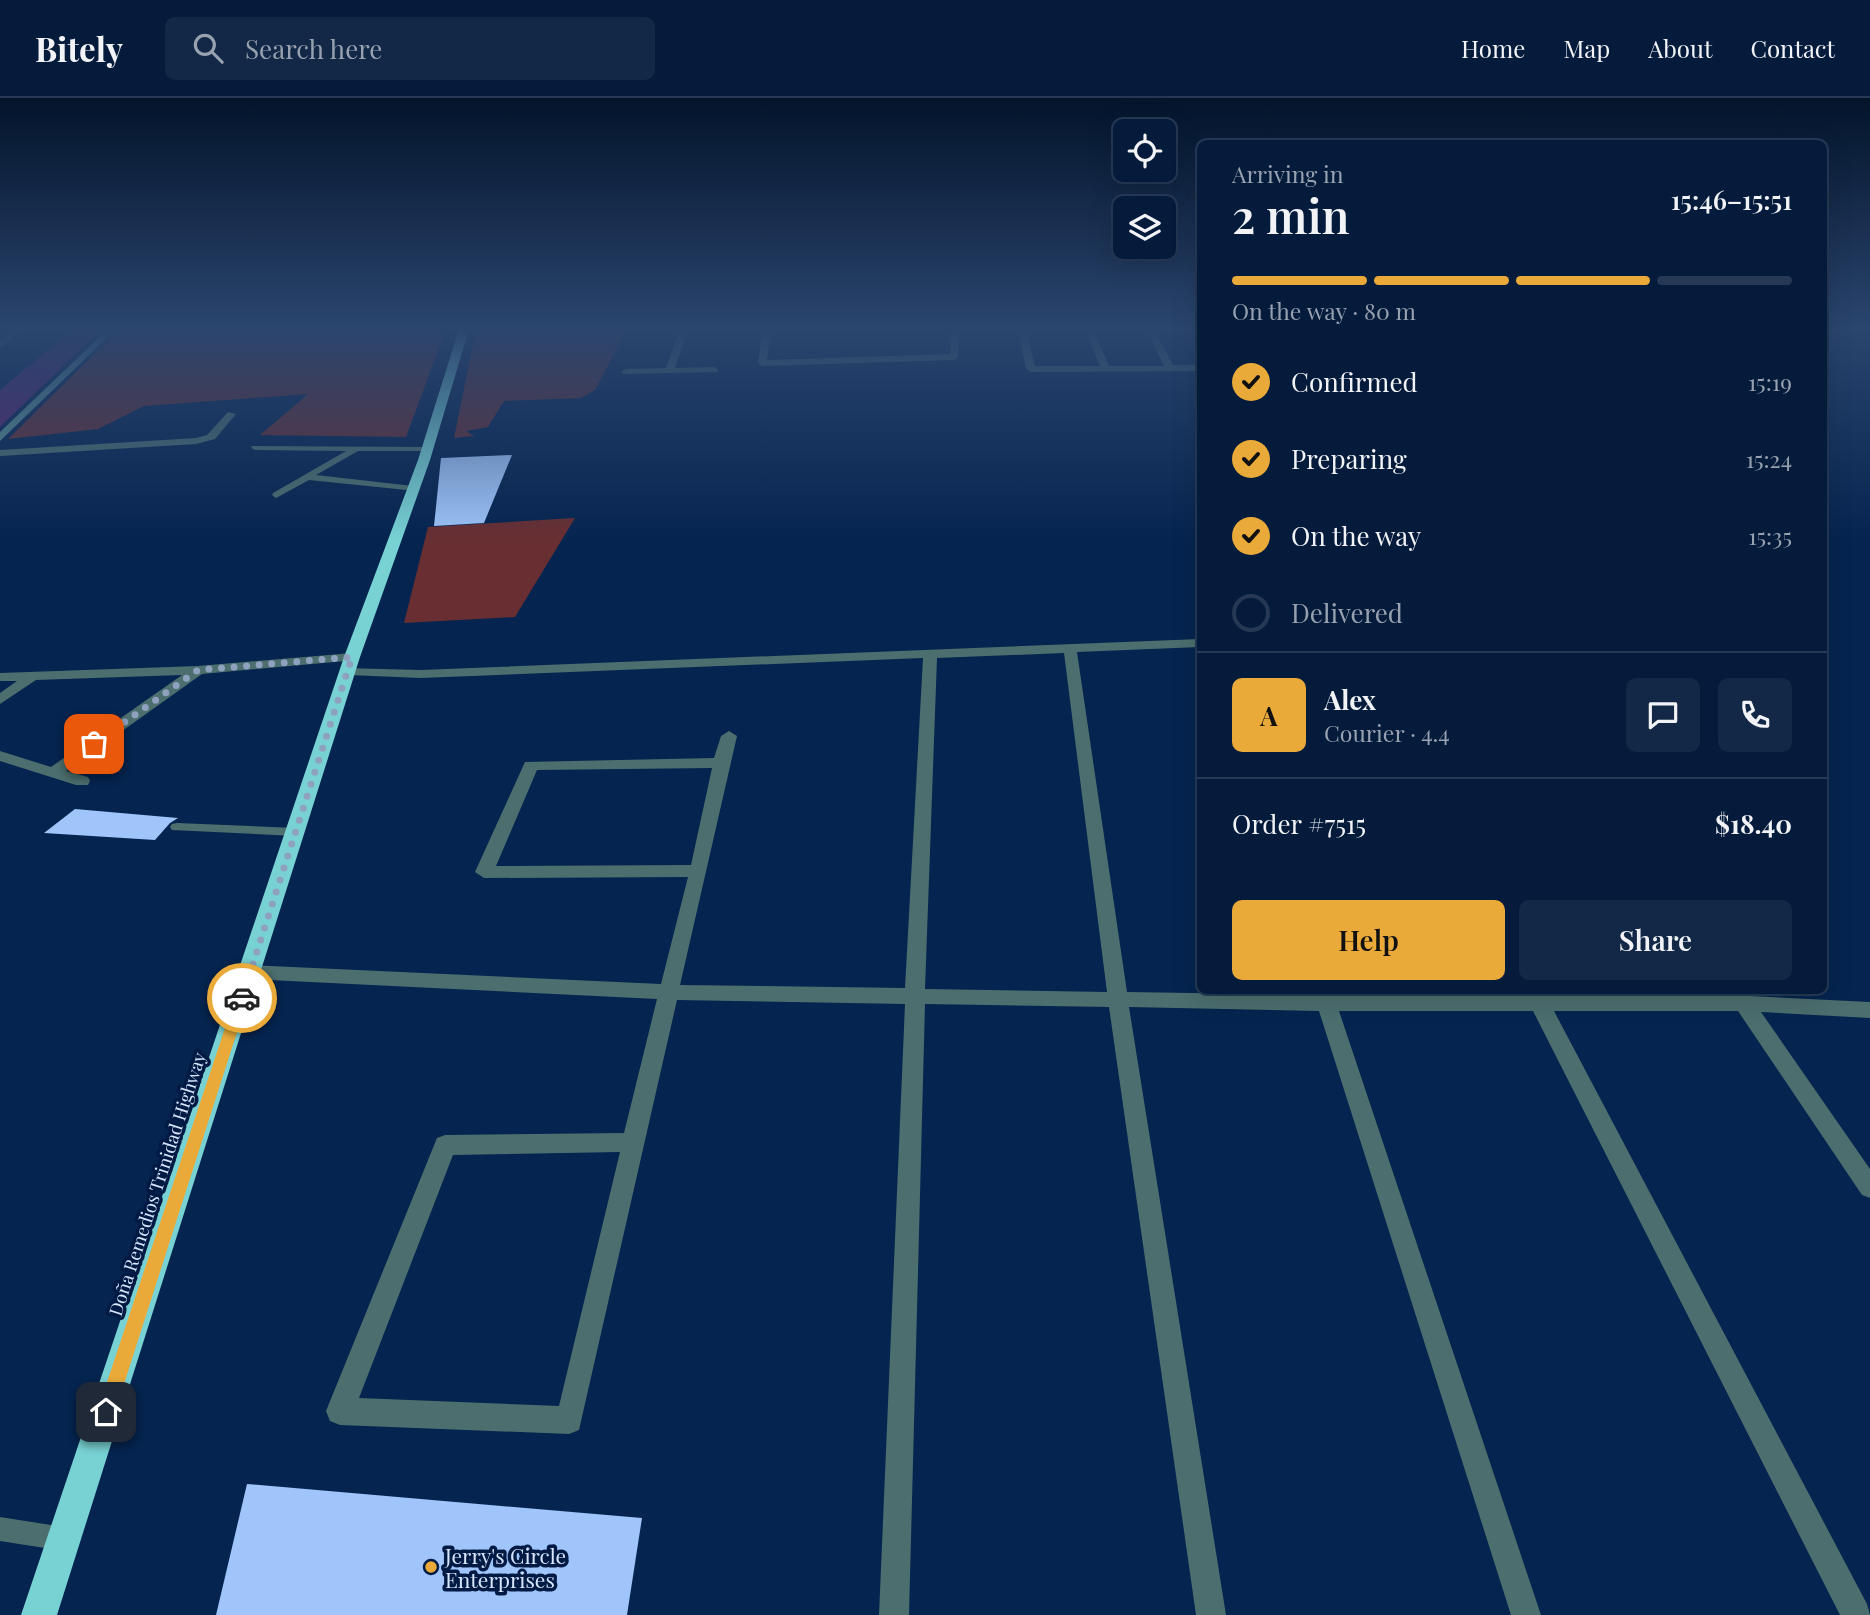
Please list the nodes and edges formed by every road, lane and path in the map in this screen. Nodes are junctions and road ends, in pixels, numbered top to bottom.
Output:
1 (39, 400) edge
2 (442, 400) edge
3 (231, 414) dead end
4 (0, 438) edge
5 (255, 448) dead end
6 (357, 448) junction
7 (427, 449) junction
8 (0, 453) edge
9 (312, 474) junction
10 (414, 486) junction
11 (276, 495) dead end
12 (1197, 643) edge
13 (1070, 649) junction
14 (930, 654) junction
15 (350, 664) junction
16 (198, 670) junction
17 (34, 675) junction
18 (0, 677) edge
19 (0, 700) edge
20 (729, 736) dead end
21 (0, 756) edge
22 (720, 763) junction
23 (53, 773) junction
24 (82, 781) dead end
25 (177, 827) dead end
26 (296, 832) junction
27 (698, 871) junction
28 (250, 972) junction
29 (667, 992) junction
30 (915, 995) junction
31 (1323, 997) edge
32 (1740, 997) edge
33 (1118, 998) junction
34 (1539, 1002) junction
35 (1870, 1010) edge
36 (635, 1142) junction
37 (1870, 1188) edge
38 (0, 1529) edge
39 (64, 1539) junction
40 (39, 1615) edge
41 (894, 1615) edge
42 (1211, 1615) edge
43 (1526, 1615) edge
44 (1856, 1615) edge

1 - 4 street
2 - 7 highway, Doña Remedios Trinidad Highway
3 - 8 street
5 - 6 lane
6 - 7 lane
6 - 9 lane
7 - 10 highway, Doña Remedios Trinidad Highway
9 - 10 lane
9 - 11 lane
10 - 15 highway, Doña Remedios Trinidad Highway
12 - 13 street
13 - 14 street
13 - 33 street
14 - 15 street
14 - 30 street
15 - 16 street
15 - 26 highway, Doña Remedios Trinidad Highway
16 - 17 street
16 - 23 street
17 - 18 street
17 - 19 street
20 - 22 street
21 - 23 street
22 - 27 street
22 - 27 street
23 - 24 street
25 - 26 lane
26 - 28 highway, Doña Remedios Trinidad Highway
27 - 29 street
28 - 29 street
28 - 39 highway, Doña Remedios Trinidad Highway
29 - 30 street
29 - 36 street
30 - 33 street
30 - 41 street
31 - 33 street
31 - 34 street
31 - 43 street
32 - 34 street
32 - 35 street
32 - 37 street
33 - 42 street
34 - 44 street
36 - 36 street
38 - 39 lane
39 - 40 highway, Doña Remedios Trinidad Highway

